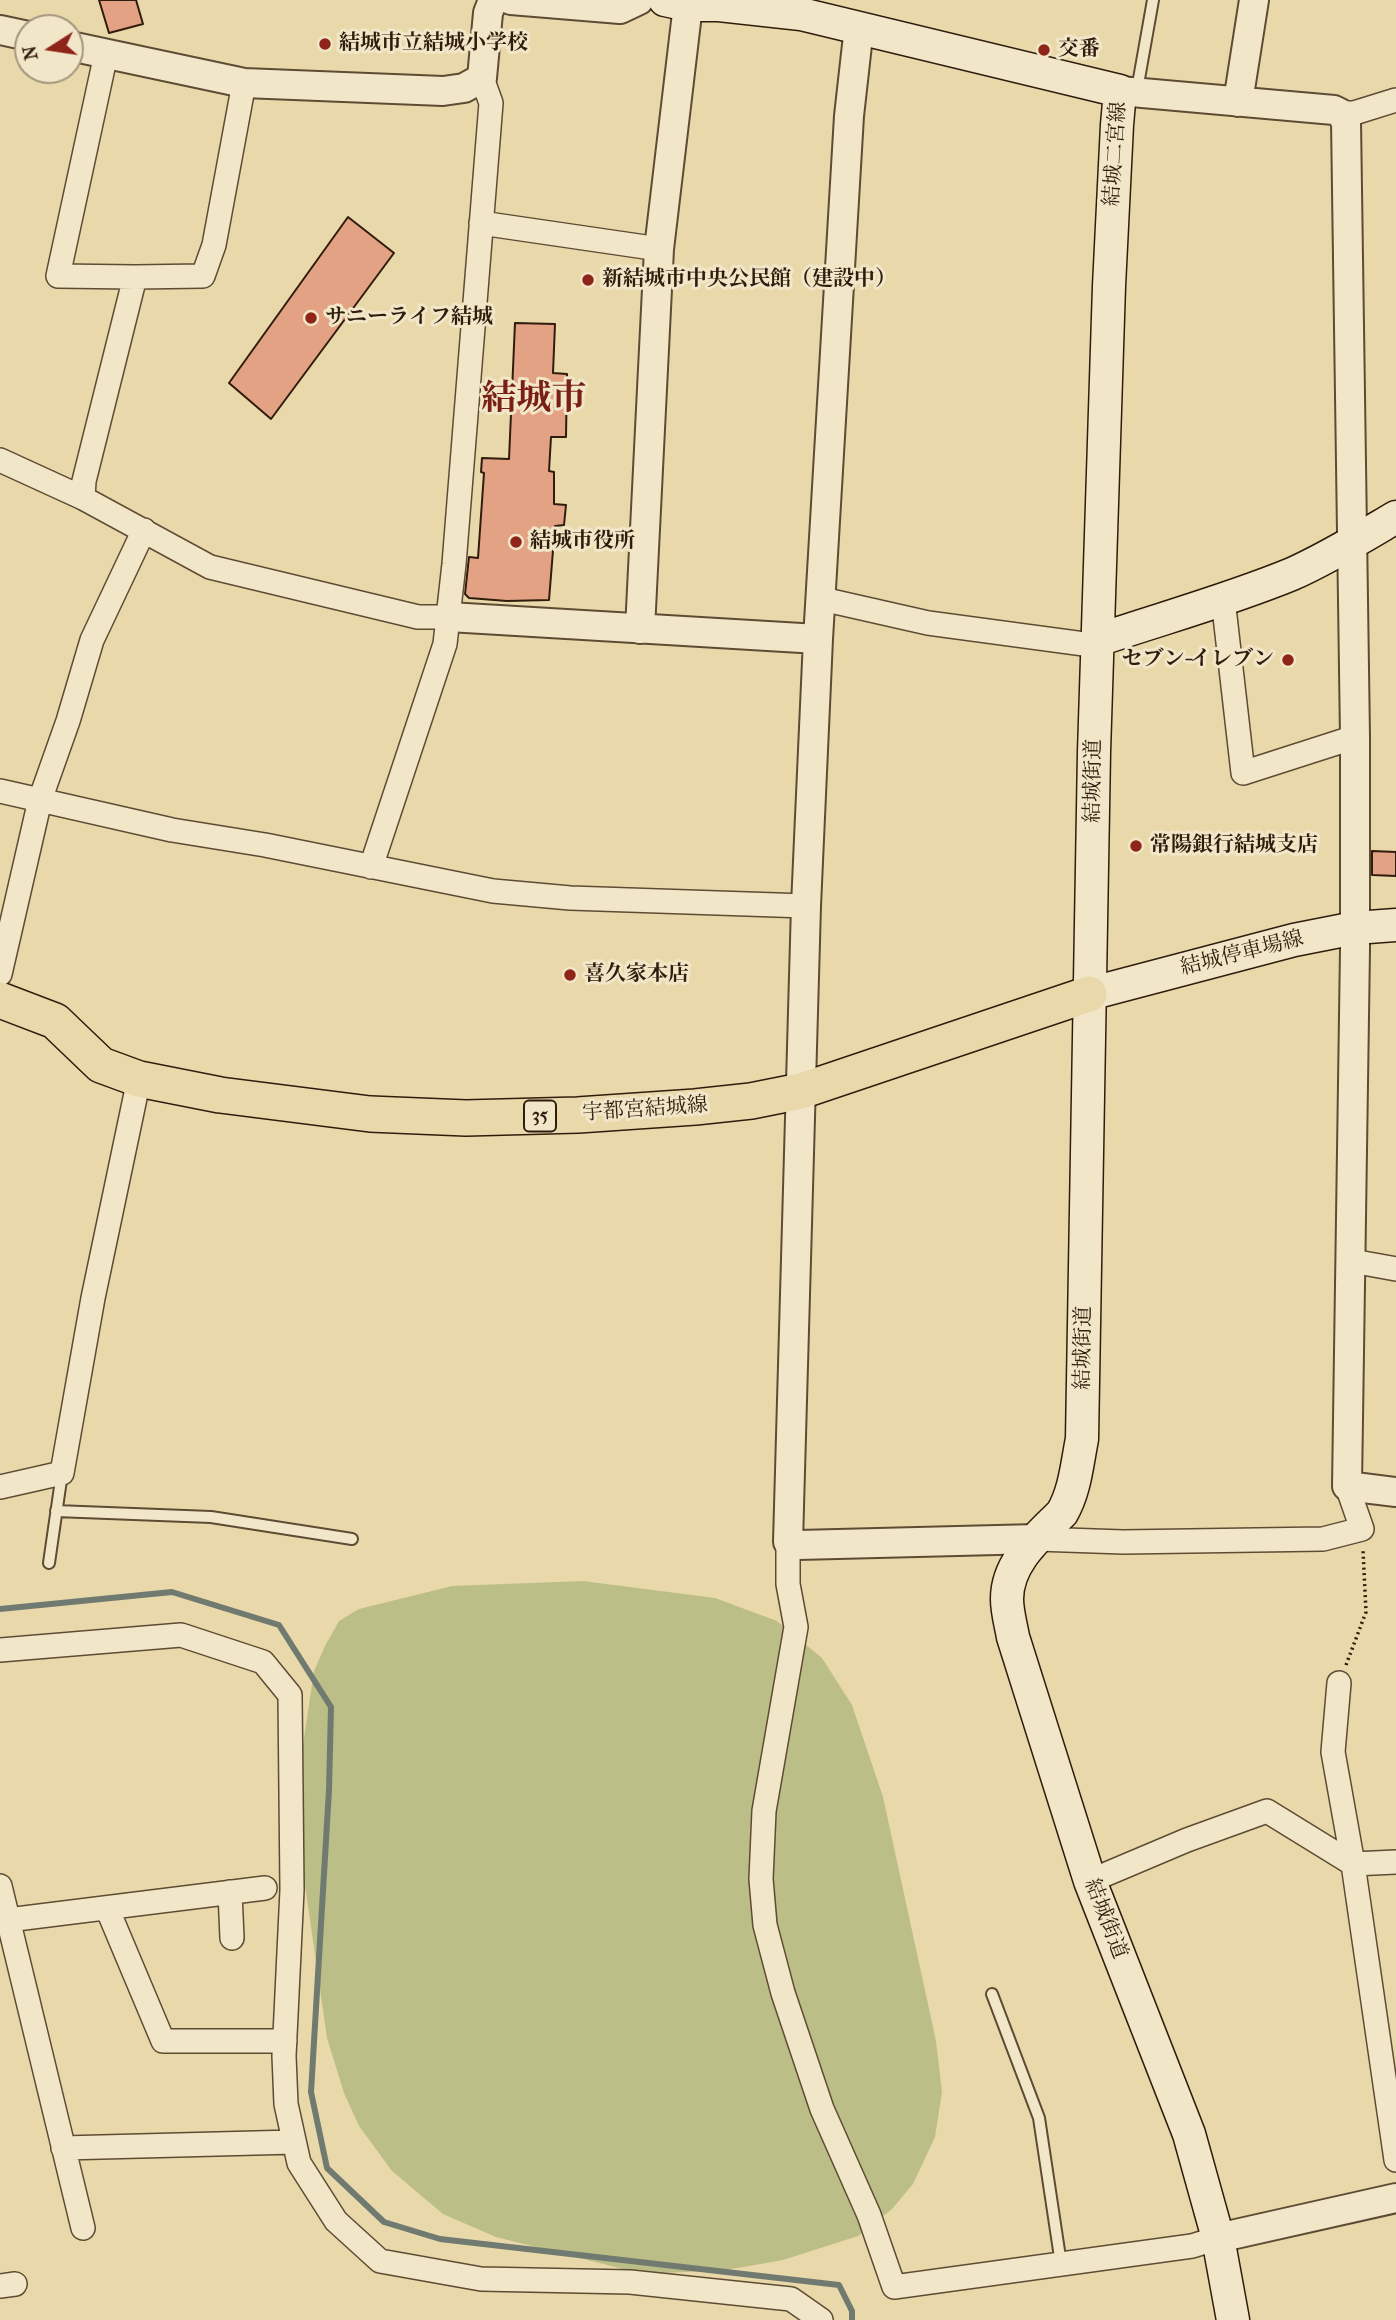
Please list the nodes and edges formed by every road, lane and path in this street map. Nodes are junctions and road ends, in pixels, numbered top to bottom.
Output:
1 (493, 0) edge
2 (511, 0) edge
3 (639, 0) edge
4 (1153, 0) edge
5 (1254, 0) edge
6 (677, 2) edge
7 (859, 27) junction
8 (84, 49) edge
9 (107, 54) junction
10 (482, 78) junction
11 (244, 83) junction
12 (1128, 92) junction
13 (1396, 100) edge
14 (1238, 102) junction
15 (1340, 113) junction
16 (481, 223) junction
17 (659, 249) junction
18 (135, 277) junction
19 (0, 460) edge
20 (83, 498) junction
21 (1396, 517) edge
22 (145, 530) junction
23 (1352, 543) junction
24 (822, 599) junction
25 (1223, 599) junction
26 (449, 617) junction
27 (640, 628) junction
28 (818, 639) junction
29 (1098, 640) junction
30 (1355, 737) junction
31 (0, 791) edge
32 (40, 800) junction
33 (371, 867) junction
34 (806, 906) junction
35 (1396, 925) edge
36 (1355, 928) junction
37 (0, 974) edge
38 (1089, 993) junction
39 (0, 1000) edge
40 (139, 1079) junction
41 (801, 1091) junction
42 (1352, 1261) junction
43 (1396, 1269) edge
44 (62, 1473) junction
45 (1347, 1486) junction
46 (0, 1487) edge
47 (1396, 1492) edge
48 (56, 1511) junction
49 (1362, 1529) junction
50 (352, 1539) dead end
51 (1037, 1539) junction
52 (788, 1542) junction
53 (49, 1563) dead end
54 (0, 1650) edge
55 (1339, 1683) joint
56 (1396, 1863) edge
57 (1353, 1864) junction
58 (1090, 1881) junction
59 (0, 1886) edge
60 (265, 1888) dead end
61 (230, 1892) junction
62 (107, 1908) junction
63 (8, 1920) junction
64 (232, 1938) dead end
65 (992, 1994) dead end
66 (285, 2040) junction
67 (294, 2143) junction
68 (63, 2148) junction
69 (1396, 2160) edge
70 (1396, 2198) edge
71 (83, 2228) dead end
72 (1218, 2238) junction
73 (1061, 2264) junction
74 (821, 2320) edge
75 (1233, 2320) edge

1 - 10 street
2 - 3 street
4 - 12 lane
5 - 14 street
6 - 7 main road, 結城二宮線
6 - 17 street
7 - 12 main road, 結城二宮線
7 - 24 street
8 - 9 street
9 - 11 street
9 - 18 street
10 - 11 street
10 - 16 street
11 - 18 street
12 - 14 street
12 - 29 main road, 結城二宮線
13 - 15 street
14 - 15 street
15 - 23 street
16 - 17 street
16 - 26 street
17 - 27 street
18 - 20 street
19 - 20 street
20 - 22 street
21 - 23 main road
22 - 26 street
22 - 32 street
23 - 25 main road
23 - 30 street
24 - 28 street
24 - 29 street
25 - 29 main road
25 - 30 street
26 - 27 street
26 - 33 street
27 - 28 street
28 - 34 street
29 - 38 main road, 結城街道
30 - 36 street
31 - 32 street
32 - 33 street
32 - 37 street
33 - 34 street
34 - 41 street
35 - 36 main road, 結城停車場線
36 - 38 main road, 結城停車場線
36 - 42 street
38 - 41 main road, 宇都宮結城線 / 35
38 - 51 main road, 結城街道
39 - 40 main road, 宇都宮結城線 / 35
40 - 41 main road, 宇都宮結城線 / 35
40 - 44 street
41 - 52 street
42 - 43 street
42 - 45 street
44 - 46 street
44 - 48 lane
45 - 47 street
45 - 49 street
48 - 50 lane
48 - 53 lane
49 - 51 street
49 - 55 path
51 - 52 street
51 - 58 main road, 結城街道
52 - 73 street
54 - 66 street
55 - 57 street
56 - 57 street
57 - 58 street
57 - 69 street
58 - 72 main road, 結城街道
59 - 63 street
60 - 61 street
61 - 62 street
61 - 64 street
62 - 63 street
62 - 66 street
63 - 68 street
65 - 73 lane
66 - 67 street
67 - 68 street
67 - 74 street
68 - 71 street
70 - 72 street
72 - 73 street
72 - 75 main road, 結城街道

